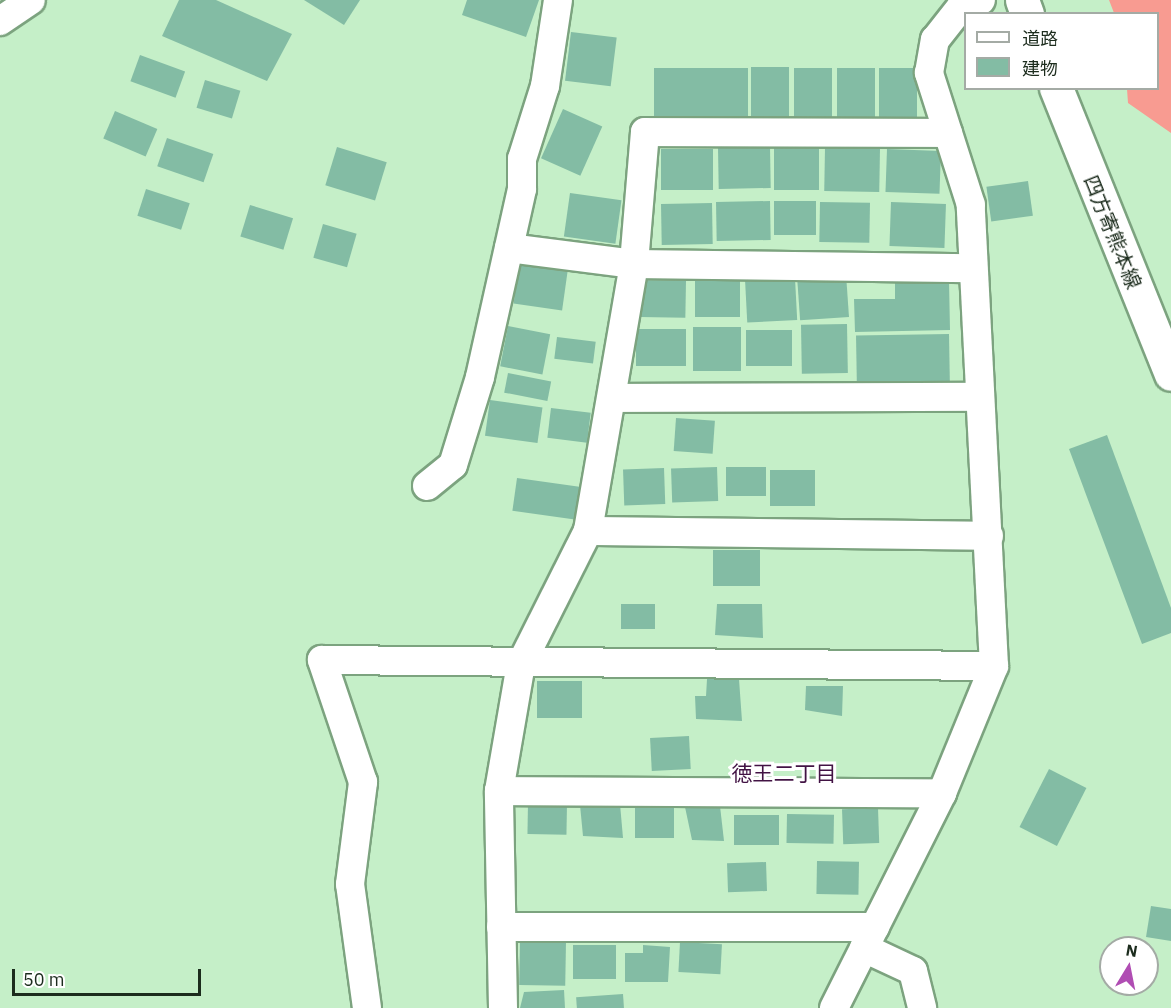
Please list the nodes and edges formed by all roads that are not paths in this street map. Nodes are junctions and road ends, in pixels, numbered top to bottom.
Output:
1 (31, 0) edge
2 (558, 0) edge
3 (981, 0) edge
4 (0, 21) edge
5 (1057, 90) edge
6 (948, 133) junction
7 (509, 248) junction
8 (634, 264) junction
9 (972, 268) junction
10 (1171, 374) edge
11 (612, 398) junction
12 (980, 398) junction
13 (427, 486) dead end
14 (588, 531) junction
15 (989, 536) junction
16 (521, 664) junction
17 (994, 666) junction
18 (499, 791) junction
19 (942, 793) junction
20 (501, 927) junction
21 (870, 937) junction
22 (367, 1008) edge
23 (503, 1008) edge
24 (834, 1008) edge
25 (922, 1008) edge

1 - 4 street
2 - 7 street
3 - 6 street
5 - 10 main road, 四方寄熊本線
6 - 8 street
6 - 9 street
7 - 8 street
7 - 13 street
8 - 9 street
8 - 11 street
9 - 12 street
11 - 12 street
11 - 14 street
12 - 15 street
14 - 15 street
14 - 16 street
15 - 17 street
16 - 17 street
16 - 18 street
16 - 22 street
17 - 19 street
18 - 19 street
18 - 20 street
19 - 21 street
20 - 21 street
20 - 23 street
21 - 24 street
21 - 25 street

